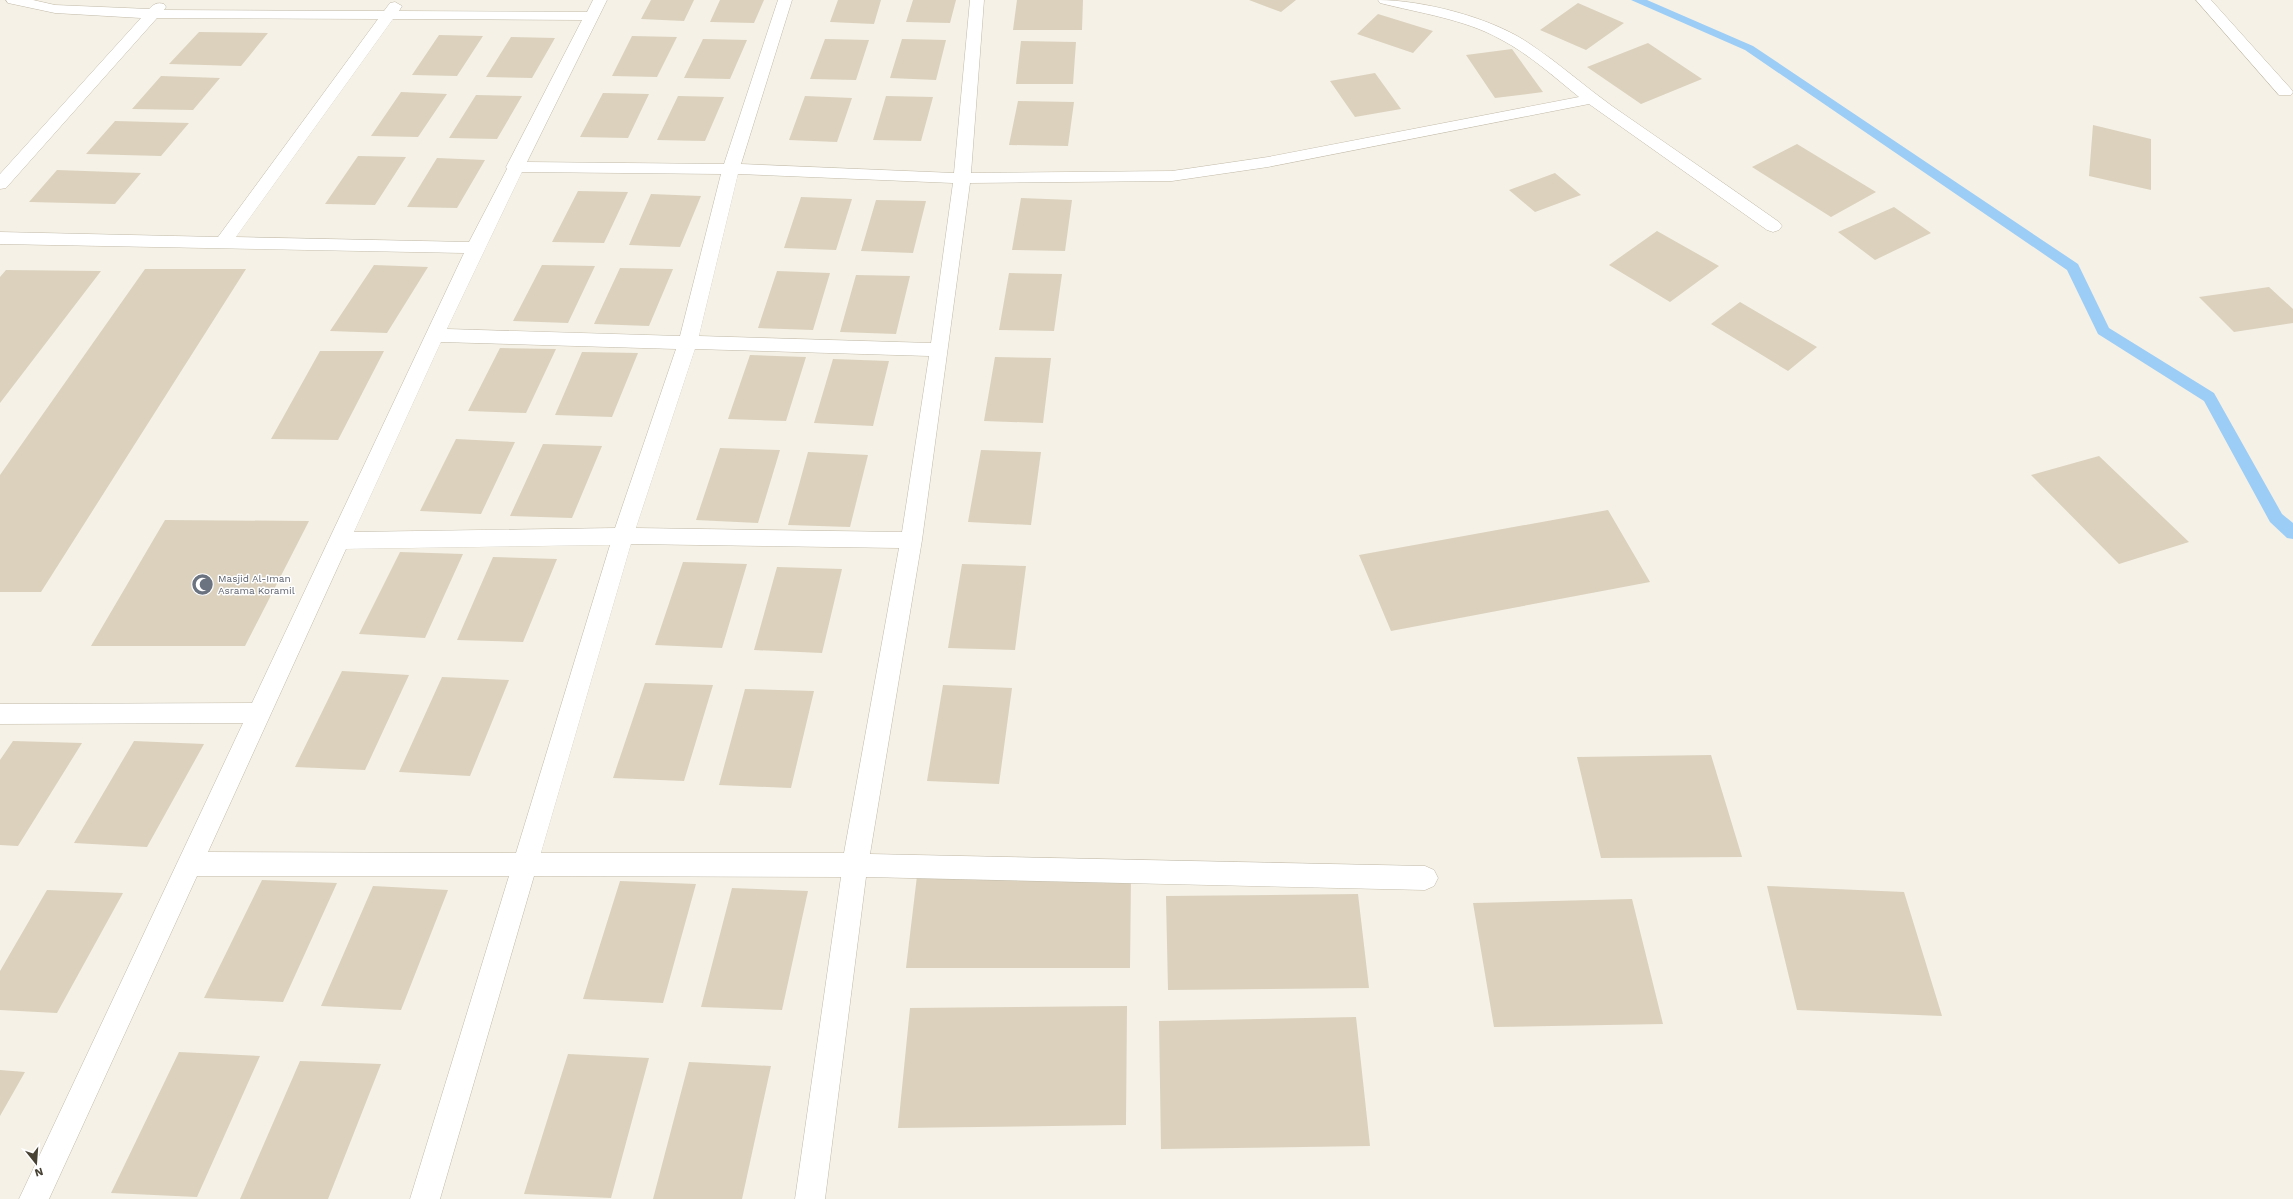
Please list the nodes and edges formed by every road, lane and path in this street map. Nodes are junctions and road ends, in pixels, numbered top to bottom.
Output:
1 (13, 0) edge
2 (165, 0) edge
3 (399, 0) edge
4 (785, 0) edge
5 (977, 0) edge
6 (1385, 0) edge
7 (2203, 0) edge
8 (596, 8) edge
9 (153, 14) junction
10 (389, 14) junction
11 (2285, 92) dead end
12 (1592, 99) junction
13 (514, 167) junction
14 (731, 169) junction
15 (962, 178) junction
16 (0, 184) edge
17 (1773, 226) dead end
18 (0, 238) edge
19 (222, 244) junction
20 (474, 248) junction
21 (435, 335) junction
22 (688, 342) junction
23 (939, 350) junction
24 (623, 536) junction
25 (911, 540) junction
26 (339, 541) junction
27 (258, 712) junction
28 (0, 714) edge
29 (188, 864) junction
30 (855, 865) junction
31 (524, 866) junction
32 (1425, 878) dead end
33 (34, 1199) edge
34 (425, 1199) edge
35 (810, 1199) edge

1 - 9 street
2 - 9 street
3 - 10 street
4 - 14 street
5 - 15 street
6 - 12 street
7 - 11 street
8 - 10 street
8 - 13 street
9 - 10 street
9 - 16 street
10 - 19 street
12 - 15 street
12 - 17 street
13 - 14 street
13 - 20 street
14 - 15 street
14 - 22 street
15 - 23 street
18 - 19 street
19 - 20 street
20 - 21 street
21 - 22 street
21 - 26 street
22 - 23 street
22 - 24 street
23 - 25 street
24 - 25 street
24 - 26 street
24 - 31 street
25 - 30 street
26 - 27 street
27 - 28 street
27 - 29 street
29 - 31 street
29 - 33 street
30 - 31 street
30 - 32 street
30 - 35 street
31 - 34 street

